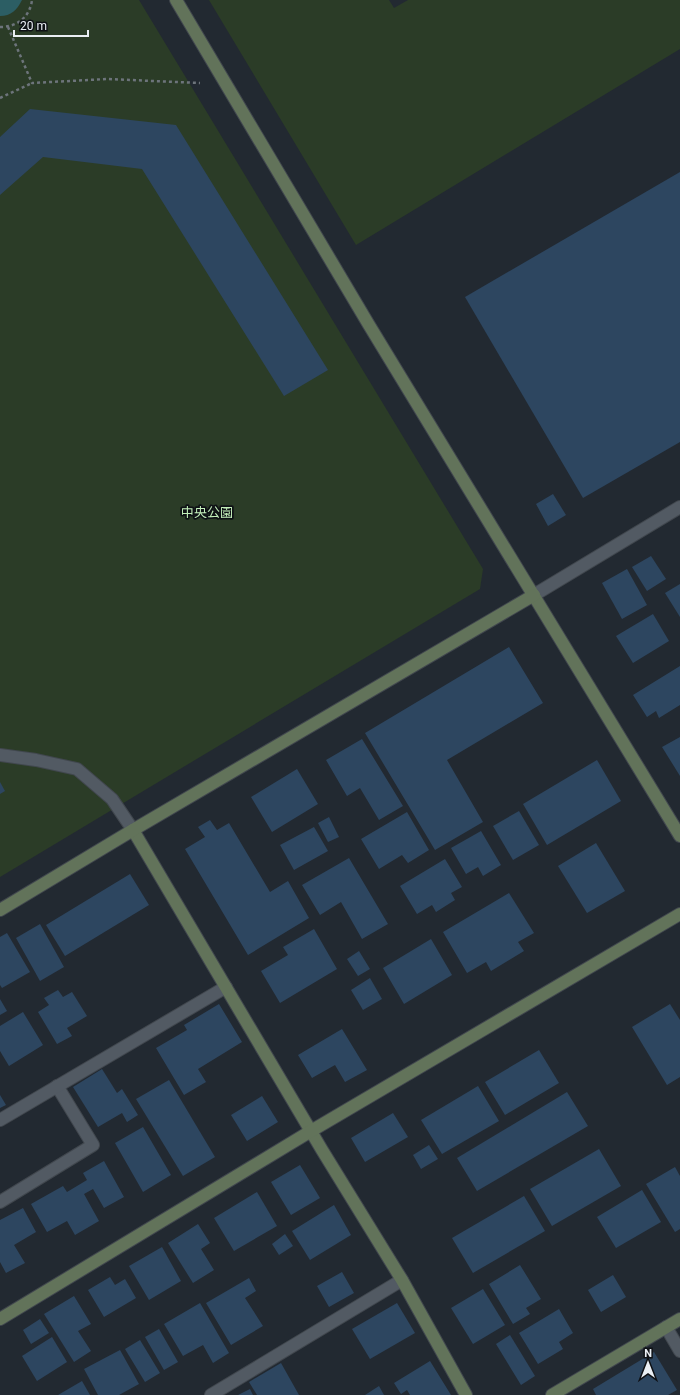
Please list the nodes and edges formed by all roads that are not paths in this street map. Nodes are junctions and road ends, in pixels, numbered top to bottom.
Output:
1 (176, 0) edge
2 (680, 507) edge
3 (534, 595) junction
4 (0, 755) edge
5 (677, 822) edge
6 (133, 830) junction
7 (680, 836) edge
8 (0, 910) edge
9 (680, 914) edge
10 (226, 987) junction
11 (57, 1086) junction
12 (0, 1120) edge
13 (311, 1131) junction
14 (0, 1202) edge
15 (402, 1280) junction
16 (0, 1319) edge
17 (680, 1319) edge
18 (666, 1327) junction
19 (680, 1351) edge
20 (211, 1395) edge
21 (466, 1395) edge
22 (552, 1395) edge

1 - 3 street
2 - 3 street
3 - 5 street
3 - 6 street
4 - 6 street
5 - 7 street
6 - 8 street
6 - 10 street
9 - 13 street
10 - 11 street
10 - 13 street
11 - 12 street
11 - 14 street
13 - 15 street
13 - 16 street
15 - 20 street
15 - 21 street
17 - 18 street
18 - 19 street
18 - 22 street

